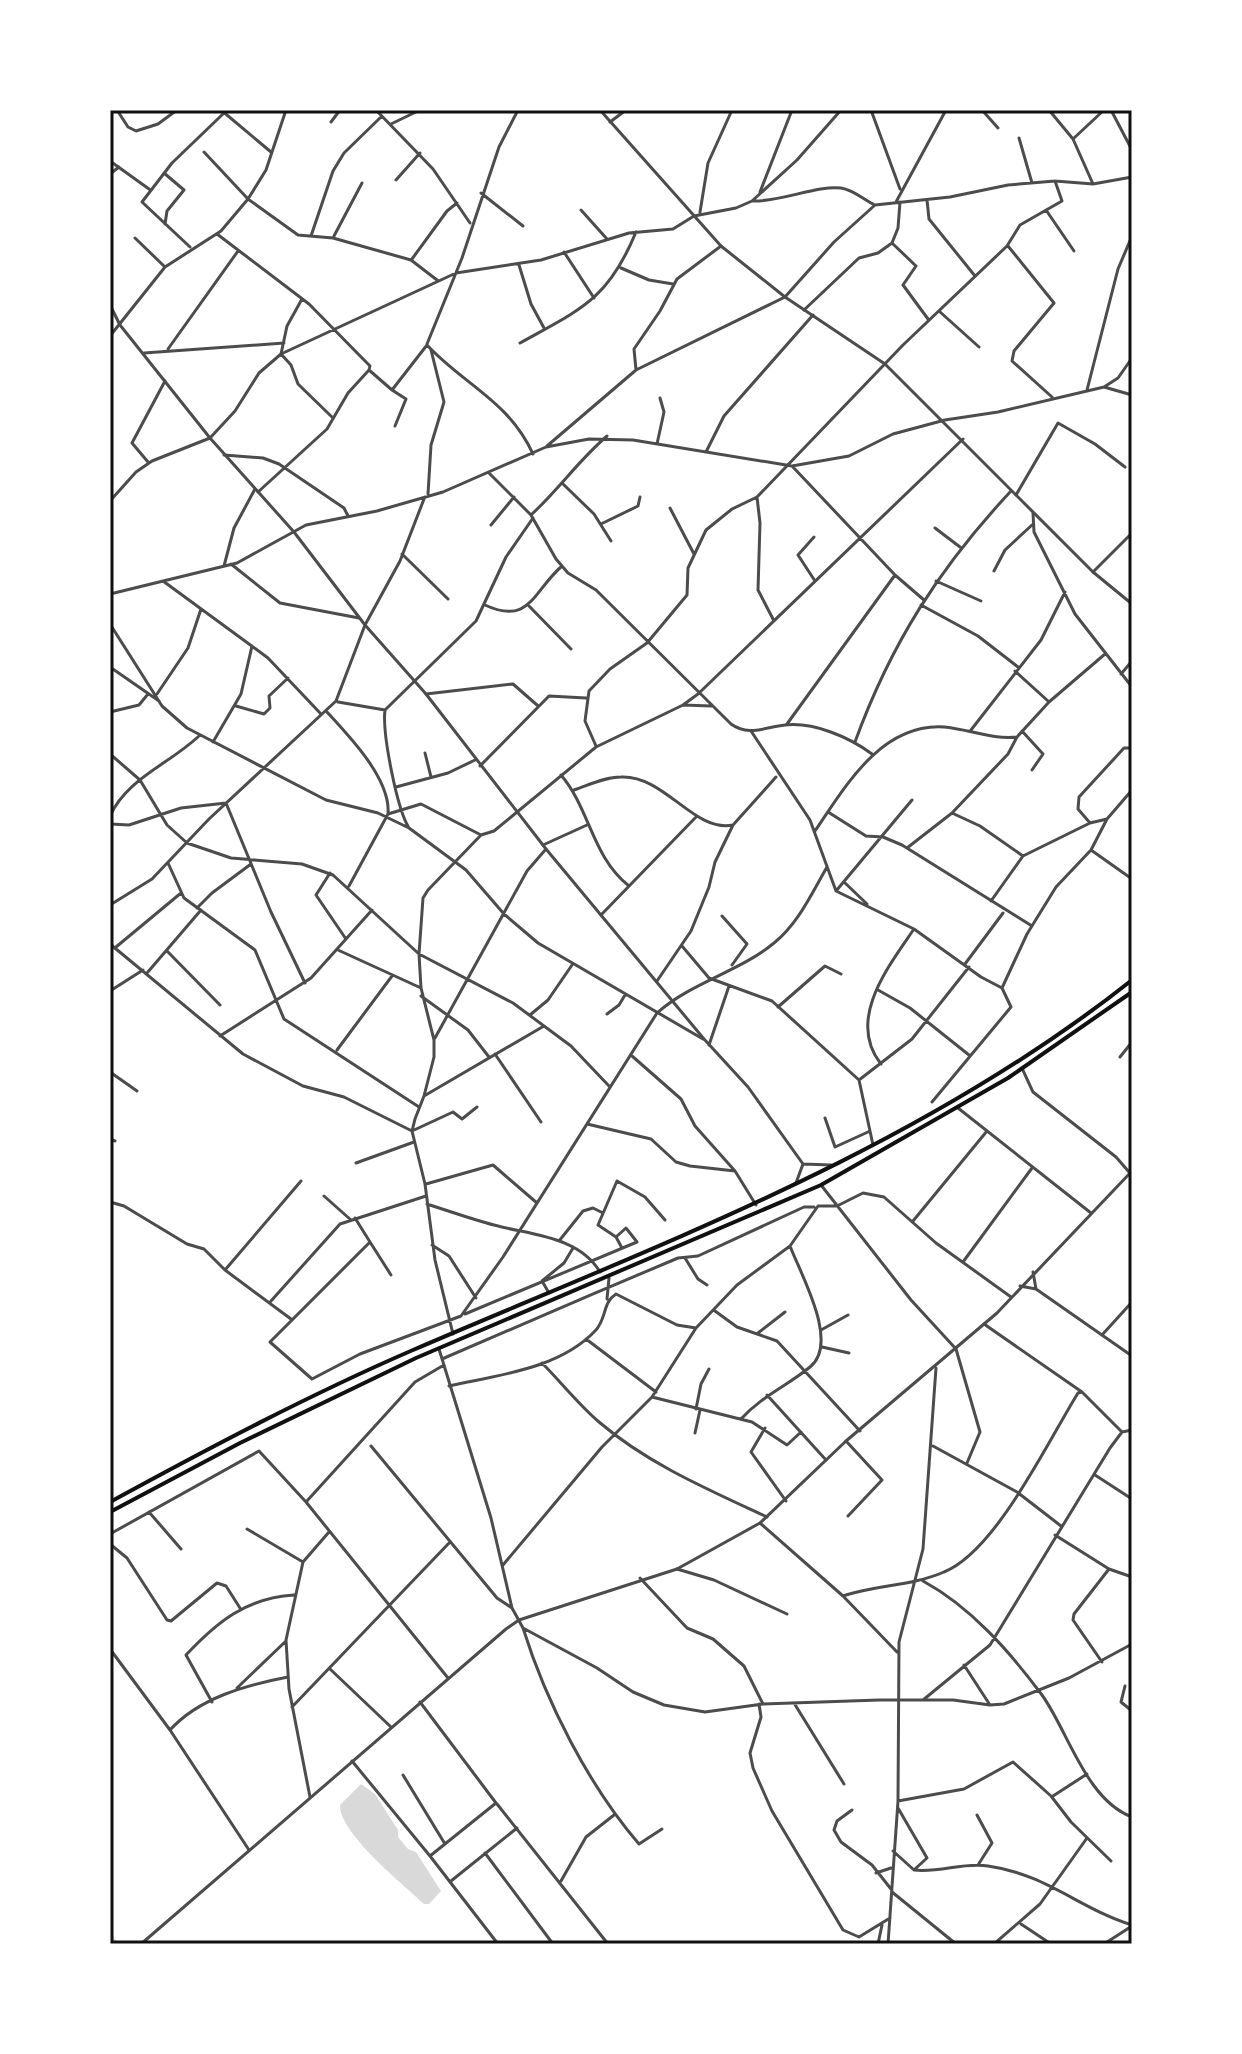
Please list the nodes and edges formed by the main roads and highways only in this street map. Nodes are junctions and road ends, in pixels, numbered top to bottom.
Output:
1 (1132, 980) edge
2 (1132, 992) edge
3 (110, 1502) edge
4 (110, 1512) edge

1 - 3 main road
2 - 4 main road

